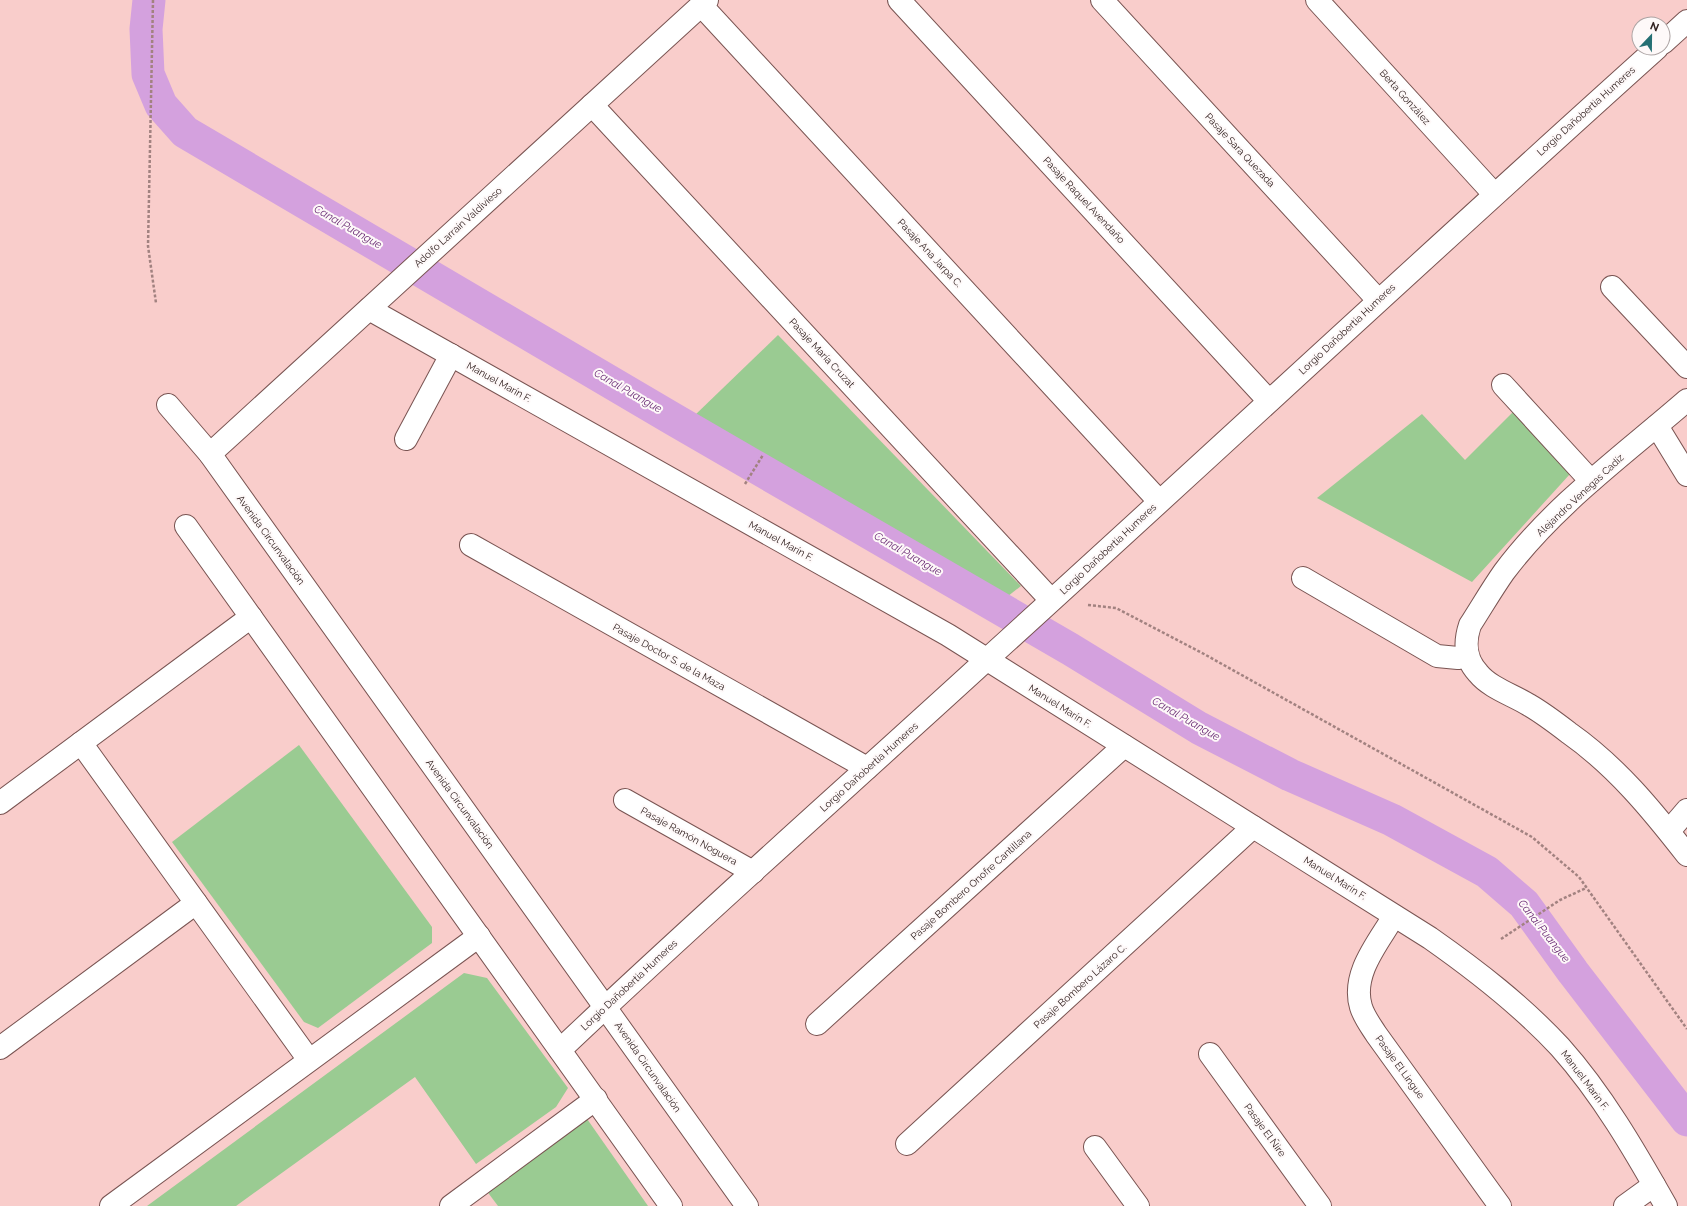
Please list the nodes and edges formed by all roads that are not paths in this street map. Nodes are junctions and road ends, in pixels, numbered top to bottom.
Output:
1 (899, 0) edge
2 (1102, 0) edge
3 (1317, 0) edge
4 (704, 2) edge
5 (1687, 21) edge
6 (1671, 36) edge
7 (1648, 56) edge
8 (592, 105) junction
9 (1494, 194) junction
10 (1612, 286) dead end
11 (1378, 300) junction
12 (369, 309) junction
13 (450, 355) junction
14 (1687, 367) edge
15 (1503, 385) dead end
16 (1687, 400) edge
17 (1269, 401) junction
18 (168, 405) dead end
19 (1657, 426) junction
20 (406, 439) dead end
21 (210, 454) junction
22 (1687, 475) edge
23 (1591, 481) junction
24 (1159, 502) junction
25 (186, 526) dead end
26 (471, 545) dead end
27 (1303, 578) dead end
28 (1046, 606) junction
29 (251, 617) junction
30 (1467, 655) junction
31 (987, 660) junction
32 (81, 743) junction
33 (1124, 746) junction
34 (867, 768) junction
35 (625, 800) dead end
36 (0, 803) edge
37 (1687, 810) edge
38 (1253, 827) junction
39 (1669, 832) junction
40 (1687, 855) edge
41 (753, 872) junction
42 (196, 903) junction
43 (1394, 916) junction
44 (478, 936) junction
45 (605, 1007) junction
46 (817, 1024) dead end
47 (0, 1048) edge
48 (560, 1050) junction
49 (1210, 1054) dead end
50 (310, 1060) junction
51 (596, 1099) junction
52 (907, 1144) dead end
53 (1095, 1147) dead end
54 (1654, 1185) junction
55 (475, 1199) edge
56 (111, 1206) edge
57 (451, 1206) edge
58 (671, 1206) edge
59 (747, 1206) edge
60 (1138, 1206) edge
61 (1320, 1206) edge
62 (1500, 1206) edge
63 (1626, 1206) edge
64 (1666, 1206) edge

1 - 17 street, Pasaje Raquel Avendaño
2 - 11 street, Pasaje Sara Quezada
3 - 9 street, Berta González
4 - 8 street, Adolfo Larraín Valdivieso
4 - 24 street, Pasaje Ana Jarpa C.
5 - 6 street
7 - 9 street, Lorgio Dañobertia Humeres
8 - 12 street, Adolfo Larraín Valdivieso
8 - 28 street, Pasaje María Cruzat
9 - 11 street, Lorgio Dañobertia Humeres
10 - 14 street
11 - 17 street, Lorgio Dañobertia Humeres
12 - 13 street, Manuel Marín F.
12 - 21 street, Adolfo Larraín Valdivieso
13 - 20 street
13 - 31 street, Manuel Marín F.
15 - 23 street
16 - 19 street, Alejandro Venegas Cadíz
17 - 24 street, Lorgio Dañobertia Humeres
18 - 21 street, Avenida Circunvalación
19 - 22 street
19 - 23 street, Alejandro Venegas Cadíz
21 - 45 street, Avenida Circunvalación
23 - 30 street, Alejandro Venegas Cadíz
24 - 28 street, Lorgio Dañobertia Humeres
25 - 29 street
26 - 34 street, Pasaje Doctor S. de la Maza
27 - 30 street
28 - 31 street, Lorgio Dañobertia Humeres
29 - 32 street
29 - 44 street
30 - 39 street, Alejandro Venegas Cadíz
31 - 33 street, Manuel Marín F.
31 - 34 street, Lorgio Dañobertia Humeres
32 - 36 street
32 - 42 street
33 - 38 street, Manuel Marín F.
33 - 46 street, Pasaje Bombero Onofre Cantillana
34 - 41 street, Lorgio Dañobertia Humeres
35 - 41 street, Pasaje Ramón Noguera
37 - 39 street
38 - 43 street, Manuel Marín F.
38 - 52 street, Pasaje Bombero Lázaro C.
39 - 40 street, Alejandro Venegas Cadíz
41 - 45 street, Lorgio Dañobertia Humeres
42 - 47 street
42 - 50 street
43 - 54 street, Manuel Marín F.
43 - 62 street, Pasaje El Lingue
44 - 48 street
44 - 50 street
45 - 48 street, Lorgio Dañobertia Humeres
45 - 59 street, Avenida Circunvalación
48 - 51 street
49 - 61 street, Pasaje El Ñire
50 - 56 street
51 - 55 street
51 - 58 street
53 - 60 street
54 - 63 street
54 - 64 street, Manuel Marín F.
55 - 57 street

